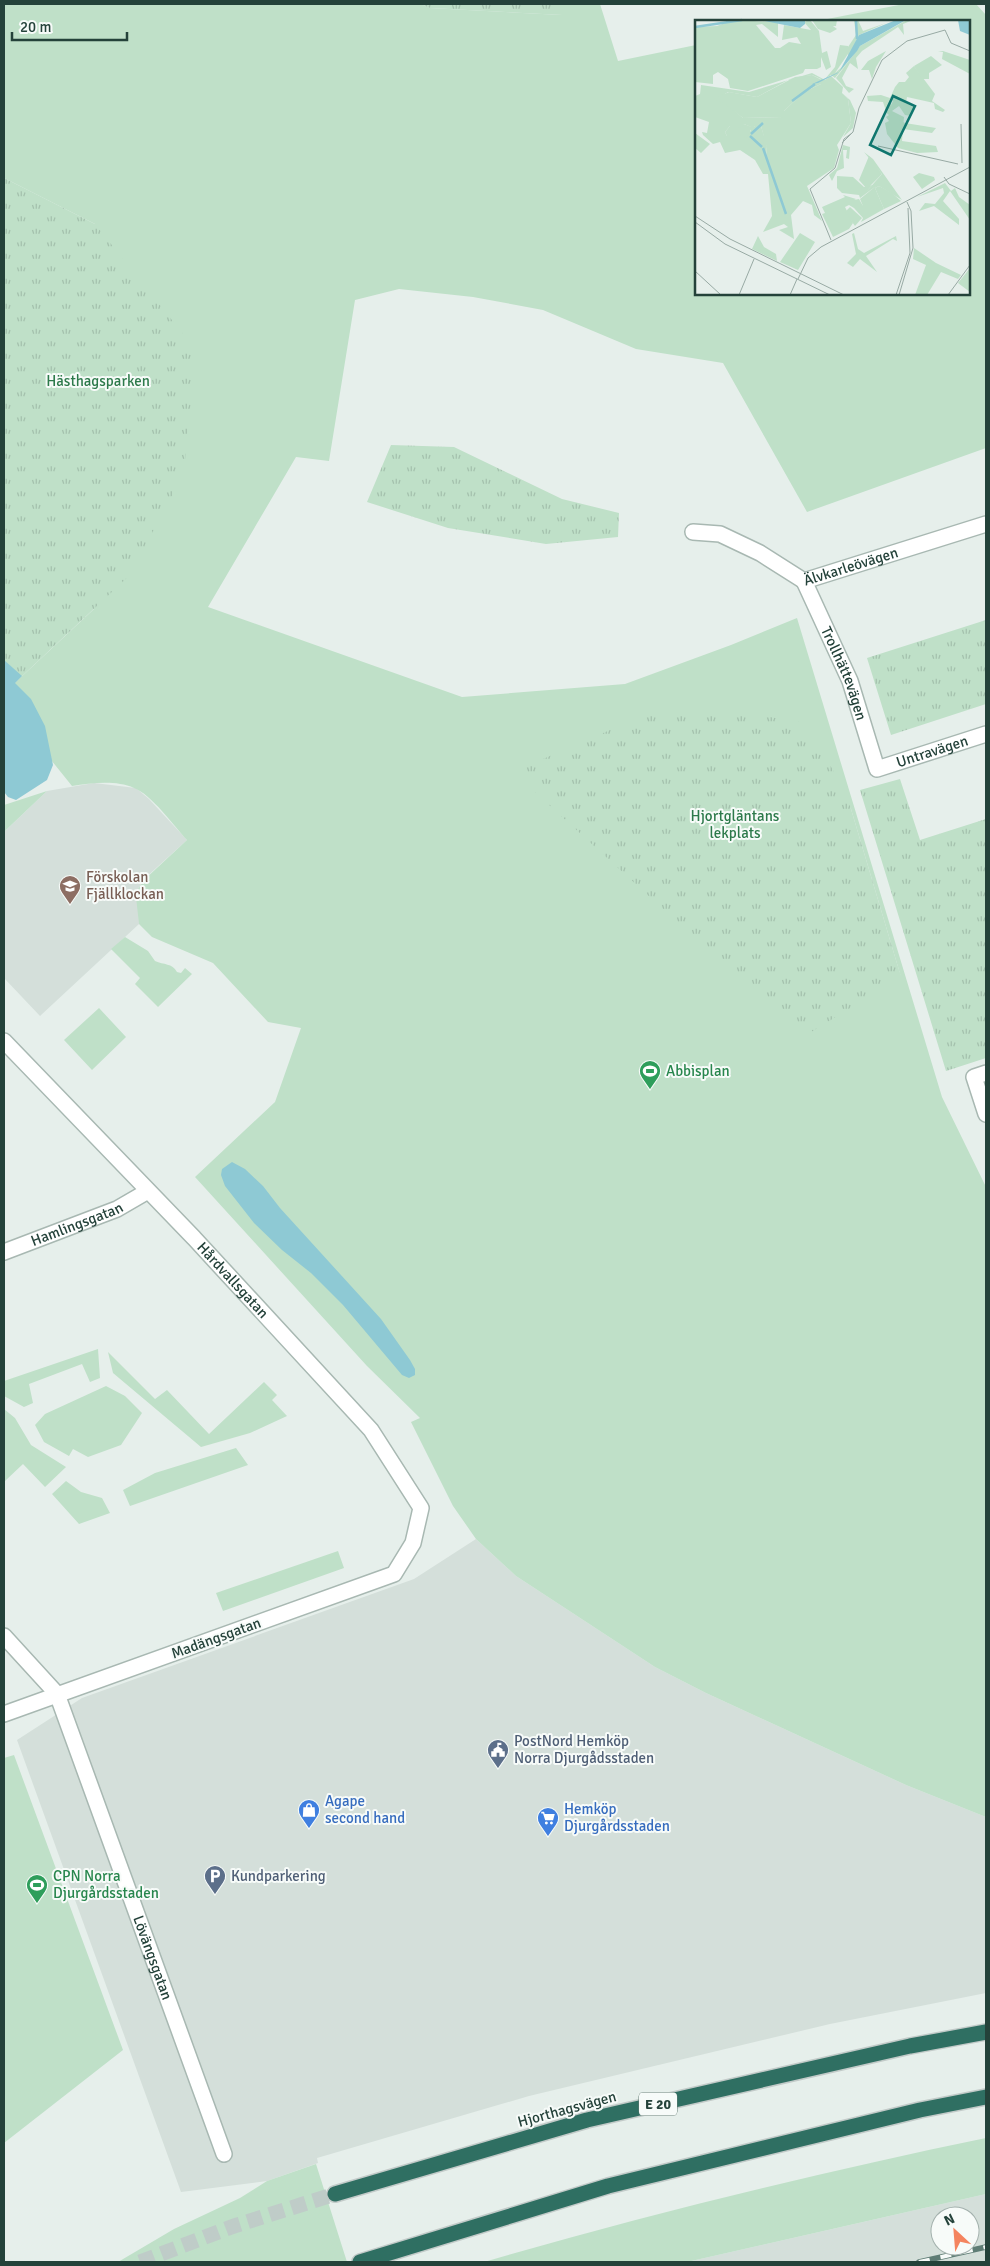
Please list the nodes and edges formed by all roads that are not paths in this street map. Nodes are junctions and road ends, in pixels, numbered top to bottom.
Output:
1 (986, 524) edge
2 (693, 532) dead end
3 (804, 581) junction
4 (986, 734) edge
5 (878, 769) joint
6 (4, 1041) edge
7 (980, 1075) edge
8 (986, 1114) edge
9 (148, 1191) junction
10 (4, 1252) edge
11 (413, 1543) joint
12 (4, 1636) edge
13 (57, 1694) junction
14 (4, 1714) edge
15 (986, 2032) edge
16 (986, 2097) edge
17 (224, 2154) dead end
18 (335, 2194) tunnel mouth
19 (360, 2262) edge

1 - 3 street, Älvkarleövägen
2 - 3 street, Älvkarleövägen
3 - 5 street, Trollhättevägen
4 - 5 street, Untravägen
6 - 9 street, Hårdvallsgatan
7 - 8 street
9 - 10 street, Hamlingsgatan
9 - 11 street, Hårdvallsgatan
11 - 13 street, Madängsgatan
12 - 13 street, Lövängsgatan
13 - 14 street, Madängsgatan
13 - 17 street, Lövängsgatan
15 - 18 highway, Hjorthagsvägen / E 20
16 - 19 highway

